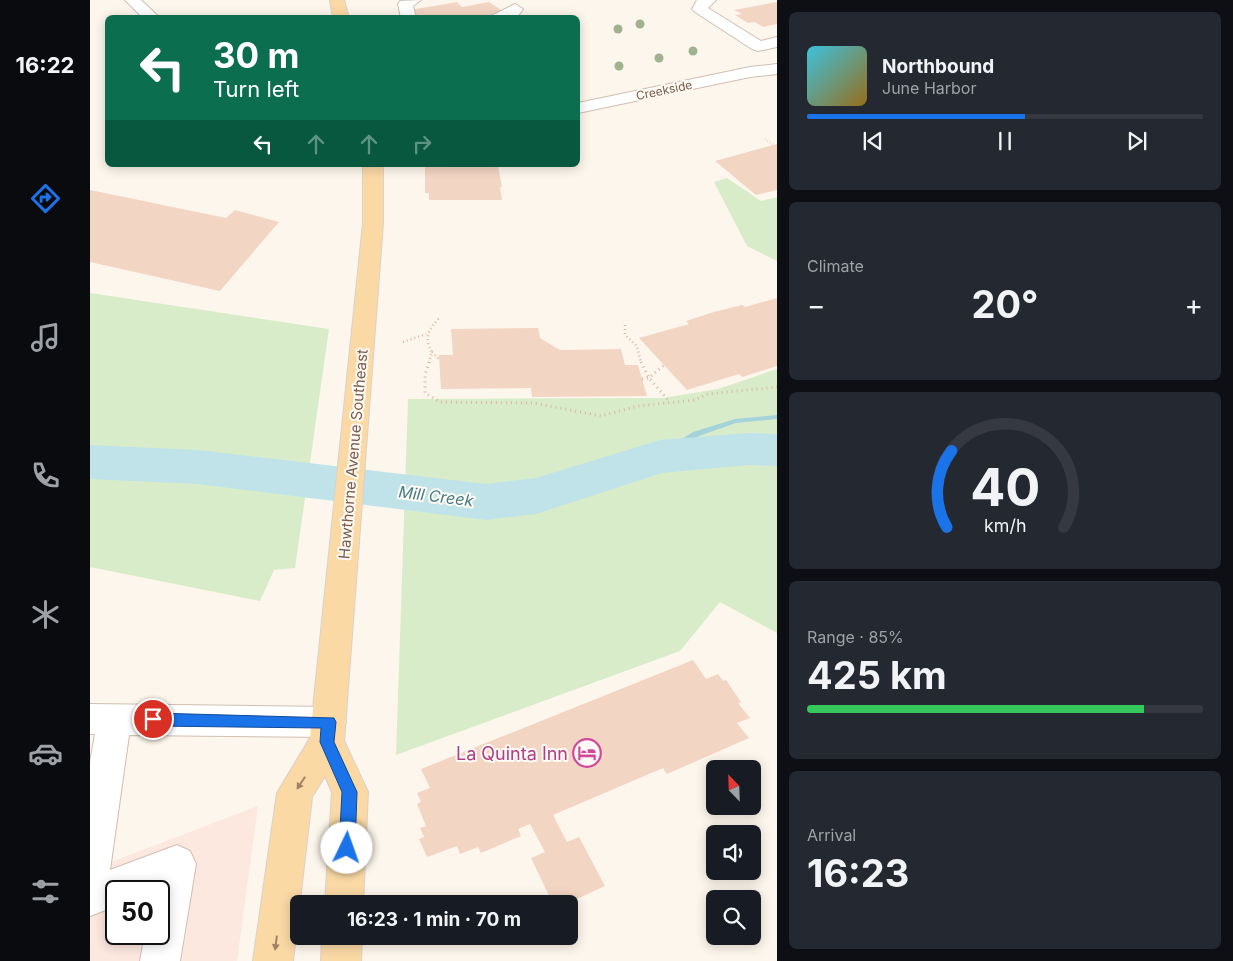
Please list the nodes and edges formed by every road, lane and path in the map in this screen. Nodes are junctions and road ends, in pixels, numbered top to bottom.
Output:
1 (132, 0) edge
2 (337, 0) edge
3 (414, 0) edge
4 (709, 0) edge
5 (150, 15) edge
6 (341, 15) edge
7 (408, 15) edge
8 (777, 42) edge
9 (758, 46) junction
10 (777, 69) edge
11 (750, 72) junction
12 (580, 108) edge
13 (765, 139) dead end
14 (774, 145) dead end
15 (373, 167) edge
16 (439, 318) dead end
17 (625, 325) dead end
18 (426, 334) junction
19 (403, 342) dead end
20 (432, 352) junction
21 (440, 360) dead end
22 (664, 365) dead end
23 (649, 378) junction
24 (642, 379) dead end
25 (777, 387) edge
26 (669, 401) junction
27 (102, 719) edge
28 (328, 732) junction
29 (90, 877) edge
30 (344, 895) edge
31 (90, 897) edge
32 (342, 945) edge
33 (160, 961) edge
34 (274, 961) edge
35 (341, 961) edge

1 - 5 street
2 - 6 main road
3 - 7 street
4 - 9 street
8 - 9 street
9 - 11 street
10 - 11 street, Creekside
11 - 12 street, Creekside
13 - 14 path
15 - 28 main road, Hawthorne Avenue Southeast
16 - 18 path
17 - 23 path
18 - 19 path
18 - 20 path
20 - 21 path
20 - 26 path
22 - 23 path
23 - 24 path
23 - 26 path
25 - 26 path
27 - 28 street
27 - 29 street
28 - 30 main road, Hawthorne Avenue Southeast
28 -> 34 main road, Hawthorne Avenue Southeast
31 - 33 street
32 - 35 main road

